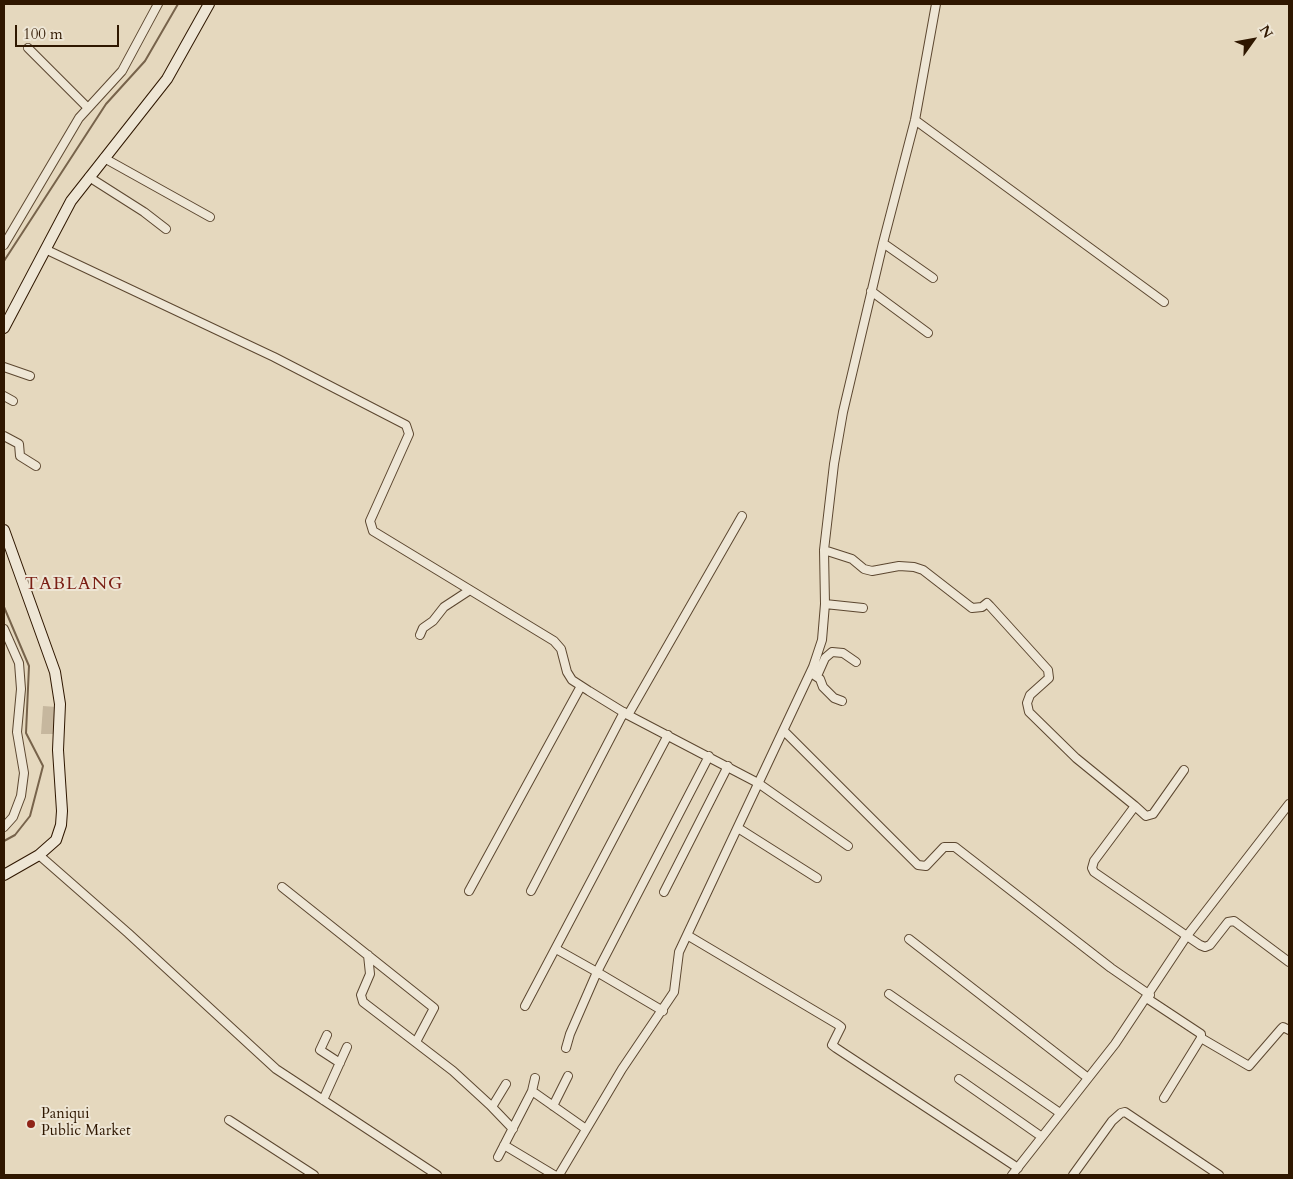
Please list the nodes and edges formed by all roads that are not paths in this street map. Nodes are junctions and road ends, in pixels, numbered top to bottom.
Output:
1 (158, 4) edge
2 (209, 4) edge
3 (936, 4) edge
4 (28, 48) dead end
5 (88, 108) junction
6 (915, 120) junction
7 (104, 158) junction
8 (89, 177) junction
9 (210, 217) dead end
10 (166, 229) dead end
11 (882, 243) junction
12 (4, 245) edge
13 (47, 250) junction
14 (934, 278) dead end
15 (871, 291) junction
16 (1164, 302) dead end
17 (4, 328) edge
18 (928, 333) dead end
19 (4, 366) edge
20 (30, 376) dead end
21 (4, 396) edge
22 (13, 401) dead end
23 (4, 436) edge
24 (36, 466) dead end
25 (742, 516) dead end
26 (4, 530) edge
27 (824, 550) junction
28 (470, 590) junction
29 (825, 604) junction
30 (864, 608) dead end
31 (4, 629) edge
32 (420, 635) dead end
33 (856, 662) dead end
34 (813, 675) junction
35 (581, 686) junction
36 (842, 701) dead end
37 (626, 713) junction
38 (784, 731) junction
39 (668, 735) junction
40 (709, 756) junction
41 (728, 766) junction
42 (1184, 770) dead end
43 (758, 783) junction
44 (1289, 804) edge
45 (1135, 806) junction
46 (4, 827) edge
47 (738, 828) junction
48 (848, 846) dead end
49 (39, 855) junction
50 (4, 876) edge
51 (817, 878) dead end
52 (282, 887) dead end
53 (469, 891) dead end
54 (530, 891) dead end
55 (664, 892) dead end
56 (687, 935) junction
57 (1186, 937) junction
58 (909, 939) dead end
59 (556, 949) junction
60 (368, 955) junction
61 (1289, 962) edge
62 (597, 972) junction
63 (889, 994) dead end
64 (1149, 997) junction
65 (526, 1006) dead end
66 (663, 1012) junction
67 (1289, 1030) edge
68 (327, 1035) dead end
69 (1201, 1038) junction
70 (416, 1042) junction
71 (347, 1047) dead end
72 (566, 1048) dead end
73 (340, 1063) junction
74 (568, 1076) dead end
75 (535, 1078) dead end
76 (1088, 1078) junction
77 (959, 1079) dead end
78 (506, 1084) dead end
79 (532, 1091) junction
80 (1164, 1098) dead end
81 (323, 1100) junction
82 (553, 1106) junction
83 (492, 1107) junction
84 (1060, 1113) junction
85 (229, 1120) dead end
86 (513, 1129) junction
87 (586, 1129) junction
88 (1042, 1137) junction
89 (504, 1145) junction
90 (498, 1157) dead end
91 (1018, 1168) junction
92 (314, 1175) edge
93 (437, 1175) edge
94 (554, 1175) edge
95 (560, 1175) edge
96 (1012, 1175) edge
97 (1074, 1175) edge
98 (1219, 1175) edge

1 - 5 street
2 - 7 street
3 - 6 street
4 - 5 street
5 - 12 street
6 - 11 street
6 - 16 street
7 - 8 street
7 - 9 street
8 - 10 street
8 - 13 street
11 - 14 street
11 - 15 street
13 - 17 street
13 - 28 street
15 - 18 street
15 - 27 street
19 - 20 street
21 - 22 street
23 - 24 street
25 - 37 street
26 - 49 street
27 - 29 street
27 - 45 street
28 - 32 street
28 - 35 street
29 - 30 street
29 - 34 street
31 - 46 street
33 - 34 street
34 - 36 street
34 - 38 street
35 - 37 street
35 - 53 street
37 - 39 street
37 - 54 street
38 - 43 street
38 - 64 street
39 - 40 street
39 - 59 street
40 - 41 street
40 - 62 street
41 - 43 street
41 - 55 street
42 - 45 street
43 - 47 street
43 - 48 street
44 - 57 street
45 - 57 street
47 - 51 street
47 - 56 street
49 - 50 street
49 - 81 street
52 - 60 street
56 - 66 street
56 - 91 street
57 - 61 street
57 - 64 street
58 - 76 street
59 - 62 street
59 - 65 street
60 - 70 street
60 - 70 street
62 - 66 street
62 - 72 street
63 - 84 street
64 - 69 street
64 - 76 street
66 - 87 street
67 - 69 street
68 - 73 street
69 - 80 street
70 - 83 street
71 - 73 street
73 - 81 street
74 - 82 street
75 - 79 street
76 - 84 street
77 - 88 street
78 - 83 street
79 - 82 street
79 - 86 street
81 - 93 street
82 - 87 street
83 - 86 street
84 - 88 street
85 - 92 street
86 - 89 street
87 - 95 street
88 - 91 street
89 - 90 street
89 - 94 street
91 - 96 street
97 - 98 street

